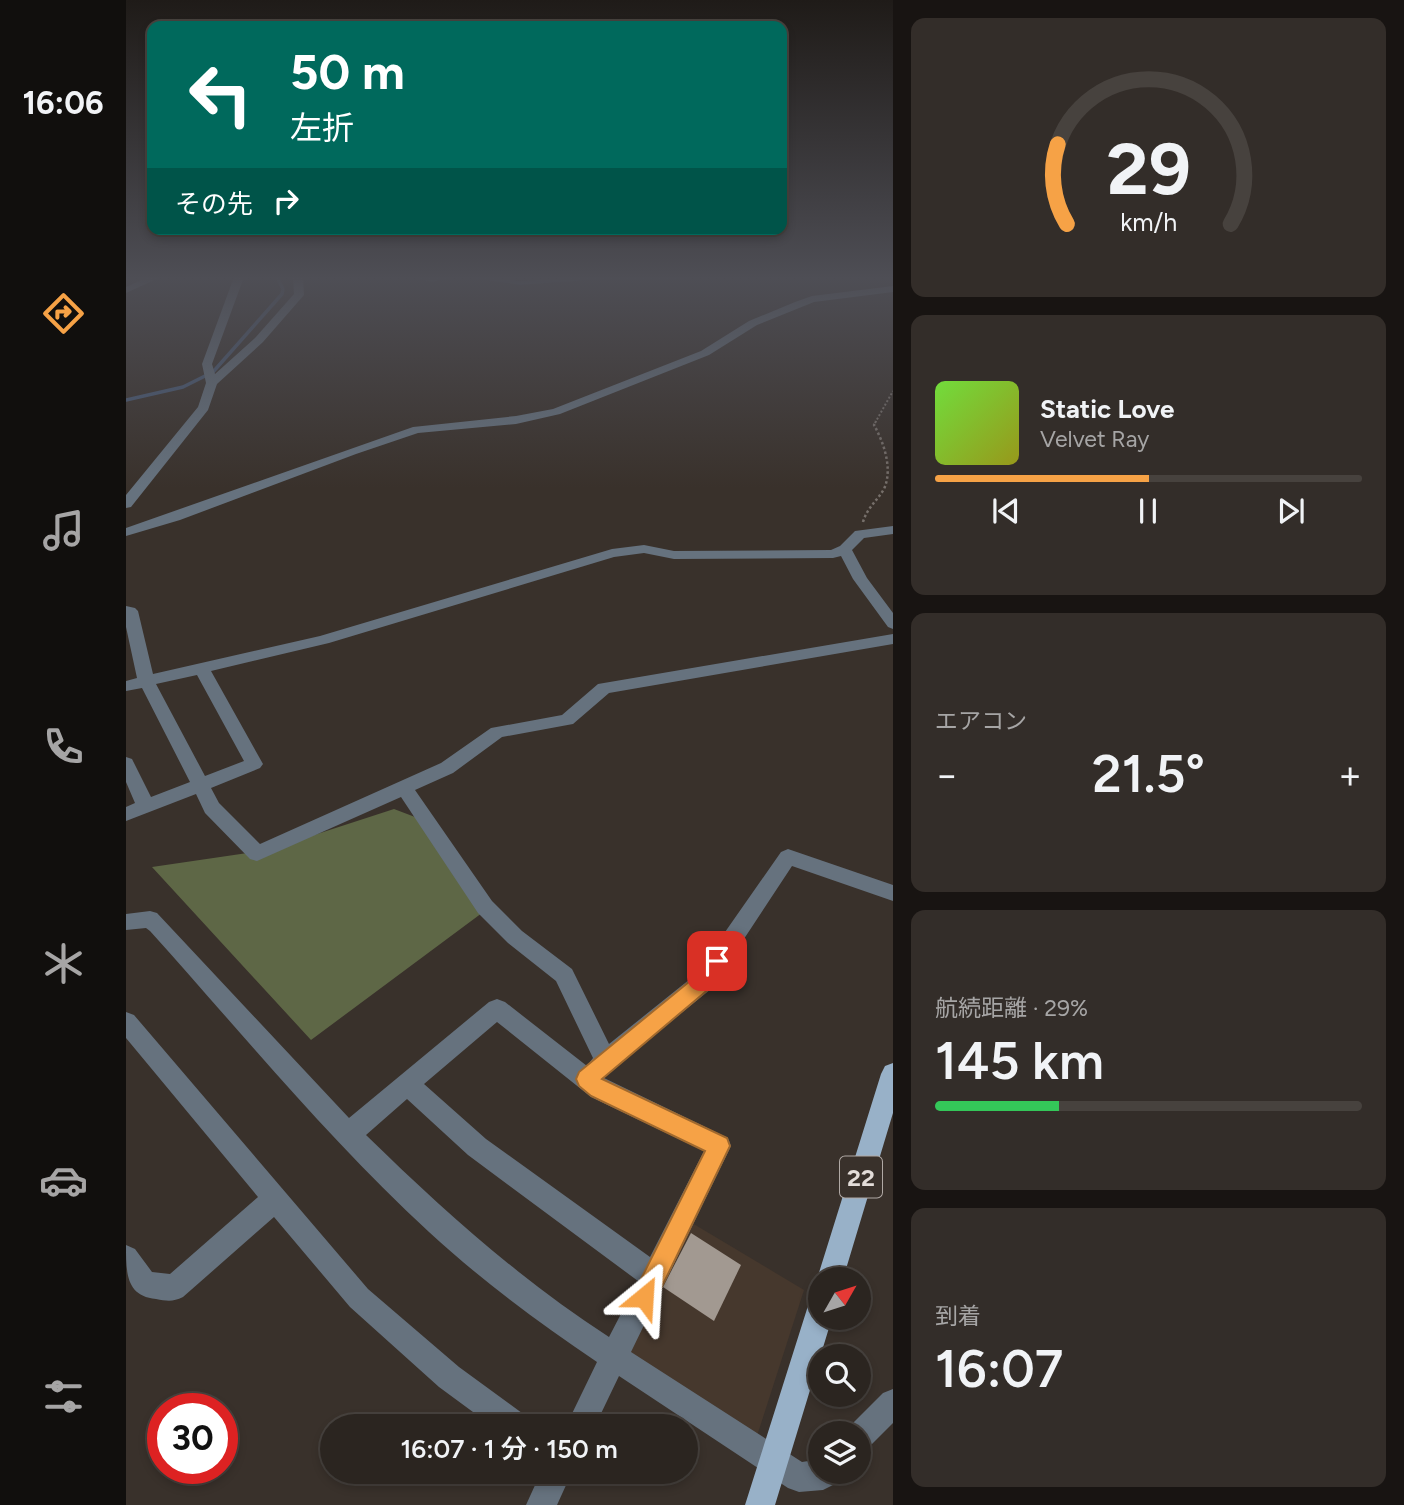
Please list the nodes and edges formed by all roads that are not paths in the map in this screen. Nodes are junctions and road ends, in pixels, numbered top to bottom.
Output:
1 (213, 347) edge
2 (250, 347) edge
3 (714, 347) edge
4 (210, 378) junction
5 (126, 505) edge
6 (893, 530) edge
7 (126, 532) edge
8 (845, 549) junction
9 (126, 611) edge
10 (893, 624) edge
11 (893, 639) edge
12 (201, 667) junction
13 (146, 680) junction
14 (126, 686) edge
15 (126, 763) edge
16 (200, 786) junction
17 (403, 786) junction
18 (146, 806) junction
19 (126, 814) edge
20 (893, 893) edge
21 (126, 922) edge
22 (126, 1022) edge
23 (606, 1061) junction
24 (893, 1074) edge
25 (586, 1079) junction
26 (407, 1084) junction
27 (348, 1134) junction
28 (275, 1199) junction
29 (126, 1258) edge
30 (834, 1267) edge
31 (654, 1276) junction
32 (815, 1330) edge
33 (614, 1357) junction
34 (893, 1403) edge
35 (500, 1414) edge
36 (586, 1414) edge
37 (871, 1425) edge
38 (774, 1462) junction
39 (808, 1476) edge
40 (551, 1484) edge
41 (541, 1505) edge
42 (760, 1505) edge

1 - 4 street
2 - 4 street
3 - 7 street
4 - 5 street
6 - 8 street
8 - 10 street
8 - 12 street
9 - 13 street
11 - 17 street
12 - 13 street
12 - 16 street
13 - 14 street
13 - 16 street
15 - 18 street
16 - 17 street
16 - 18 street
17 - 23 street
18 - 19 street
20 - 23 street
21 - 27 street
22 - 28 street
23 - 25 street
24 - 30 main road, 22
25 - 26 street
25 - 31 street
26 - 27 street
26 - 31 street
27 - 33 street
28 - 29 street
28 - 35 street
31 - 33 street
32 - 38 main road
33 - 36 street
33 - 38 street
34 - 37 street
38 - 39 street
38 - 42 main road
40 - 41 street

